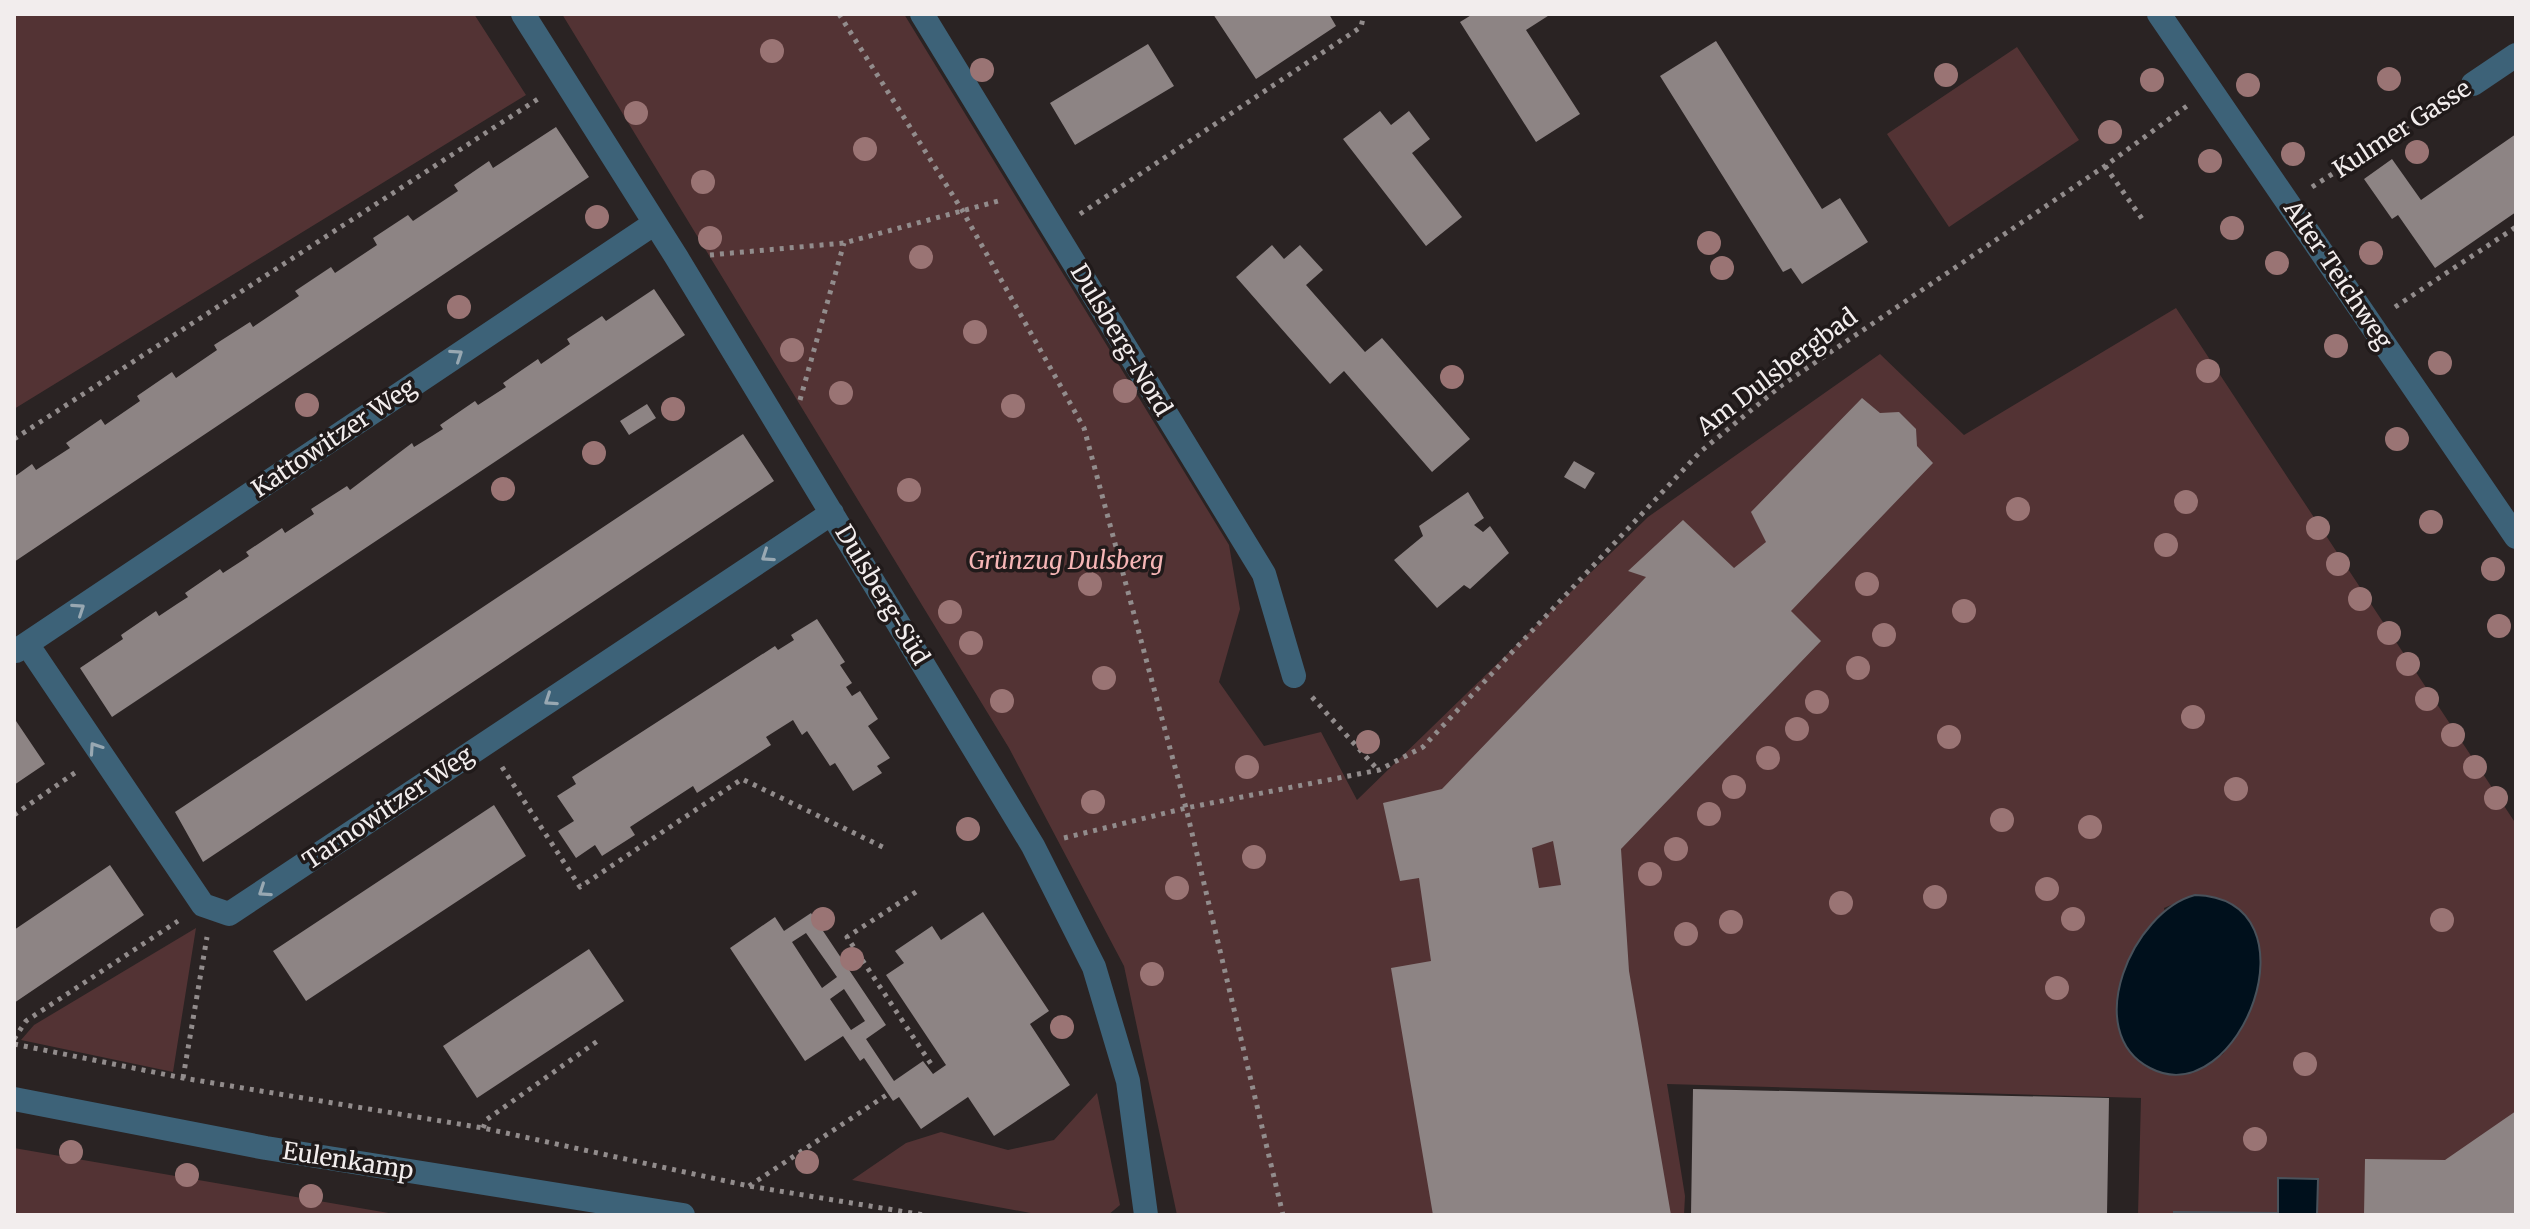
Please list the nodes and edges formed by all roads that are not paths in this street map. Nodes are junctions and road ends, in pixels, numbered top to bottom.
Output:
1 (523, 14) edge
2 (922, 14) edge
3 (2159, 14) edge
4 (2516, 55) edge
5 (2473, 84) road end
6 (655, 223) junction
7 (832, 513) junction
8 (2516, 537) edge
9 (20, 648) edge
10 (1294, 676) road end
11 (14, 1099) edge
12 (683, 1215) edge
13 (1146, 1215) edge

1 - 6 street, Dulsberg-Süd
2 - 10 street, Dulsberg-Nord
3 - 8 street, Alter Teichweg
4 - 5 street, Kulmer Gasse
6 - 7 street, Dulsberg-Süd
9 -> 6 street, Kattowitzer Weg
7 -> 9 street, Tarnowitzer Weg
7 - 13 street, Dulsberg-Süd
11 - 12 street, Eulenkamp

